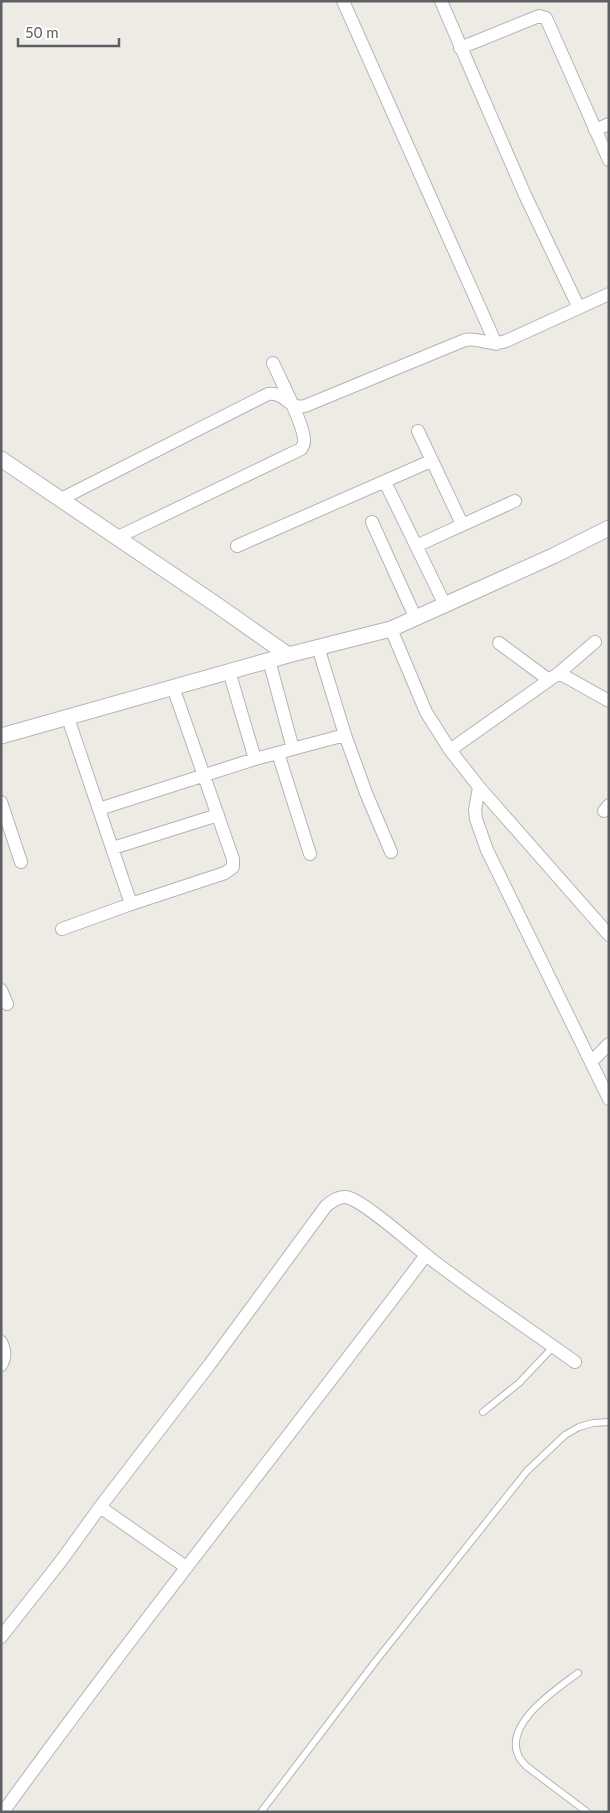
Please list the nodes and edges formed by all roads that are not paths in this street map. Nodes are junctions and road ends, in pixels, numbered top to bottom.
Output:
1 (343, 1) edge
2 (441, 1) edge
3 (460, 48) junction
4 (609, 124) edge
5 (595, 130) junction
6 (609, 160) edge
7 (609, 294) edge
8 (579, 308) junction
9 (496, 344) junction
10 (273, 364) dead end
11 (293, 405) junction
12 (418, 431) dead end
13 (1, 459) edge
14 (431, 461) junction
15 (385, 482) junction
16 (60, 499) junction
17 (515, 501) dead end
18 (372, 522) dead end
19 (462, 524) junction
20 (609, 528) edge
21 (116, 538) junction
22 (237, 546) dead end
23 (416, 546) junction
24 (445, 605) junction
25 (416, 619) junction
26 (391, 629) junction
27 (595, 642) dead end
28 (499, 643) dead end
29 (318, 647) junction
30 (288, 655) junction
31 (269, 660) junction
32 (229, 671) junction
33 (554, 676) junction
34 (173, 687) junction
35 (609, 700) edge
36 (68, 718) junction
37 (345, 735) junction
38 (1, 736) edge
39 (293, 748) junction
40 (450, 750) junction
41 (278, 753) junction
42 (255, 759) junction
43 (204, 775) junction
44 (479, 787) junction
45 (1, 802) edge
46 (99, 808) junction
47 (218, 815) junction
48 (112, 848) junction
49 (391, 852) dead end
50 (310, 854) dead end
51 (21, 862) dead end
52 (131, 904) junction
53 (62, 929) dead end
54 (609, 935) edge
55 (1, 990) edge
56 (7, 1004) dead end
57 (609, 1044) edge
58 (591, 1062) junction
59 (609, 1099) edge
60 (426, 1256) junction
61 (1, 1342) edge
62 (554, 1346) junction
63 (575, 1362) dead end
64 (1, 1365) edge
65 (483, 1412) dead end
66 (609, 1422) edge
67 (100, 1507) junction
68 (186, 1567) junction
69 (1, 1637) edge
70 (578, 1673) dead end
71 (3, 1812) edge
72 (261, 1812) edge
73 (588, 1812) edge

1 - 9 street
2 - 3 street
3 - 5 street
3 - 8 street
4 - 5 street
5 - 6 street
7 - 8 street
8 - 9 street
9 - 11 street
10 - 11 street
11 - 16 street
11 - 21 street
12 - 14 street
13 - 16 street
14 - 15 street
14 - 19 street
15 - 22 street
15 - 23 street
16 - 21 street
17 - 19 street
18 - 25 street
19 - 23 street
20 - 24 street
21 - 30 street
23 - 24 street
24 - 25 street
25 - 26 street
26 - 29 street
26 - 40 street
27 - 33 street
28 - 33 street
29 - 30 street
29 - 37 street
30 - 31 street
31 - 32 street
31 - 39 street
32 - 34 street
32 - 42 street
33 - 35 street
33 - 40 street
34 - 36 street
34 - 43 street
36 - 38 street
36 - 46 street
37 - 39 street
37 - 49 street
39 - 41 street
40 - 44 street
41 - 42 street
41 - 50 street
42 - 43 street
43 - 46 street
43 - 47 street
44 - 54 street
44 - 58 street
45 - 51 street
46 - 48 street
47 - 48 street
47 - 52 street
48 - 52 street
52 - 53 street
55 - 56 street
57 - 58 street
58 - 59 street
60 - 62 street
60 - 67 street
60 - 68 street
61 - 64 street
62 - 63 street
62 - 65 lane
66 - 72 lane
67 - 68 street
67 - 69 street
68 - 71 street
70 - 73 lane

